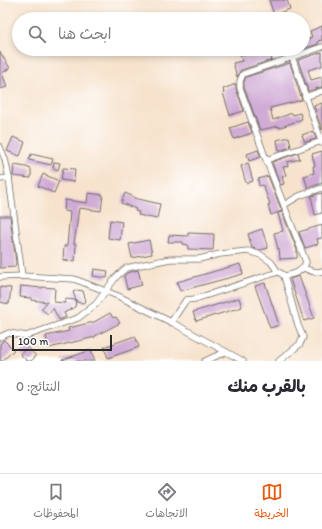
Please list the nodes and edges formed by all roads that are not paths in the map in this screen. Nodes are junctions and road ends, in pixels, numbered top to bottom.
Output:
1 (322, 46) edge
2 (310, 50) edge
3 (292, 57) joint
4 (322, 91) edge
5 (305, 96) junction
6 (322, 142) edge
7 (0, 147) edge
8 (266, 160) junction
9 (9, 178) junction
10 (0, 179) edge
11 (322, 188) edge
12 (284, 205) junction
13 (304, 268) junction
14 (322, 271) edge
15 (278, 272) junction
16 (22, 276) junction
17 (284, 276) junction
18 (0, 277) edge
19 (105, 291) junction
20 (171, 322) junction
21 (0, 336) edge
22 (226, 352) junction
23 (204, 361) edge
24 (243, 361) edge
25 (279, 361) edge

1 - 2 street
3 - 5 street
3 - 8 street
4 - 5 street
5 - 6 street
6 - 8 street
7 - 9 street
8 - 12 street
9 - 10 street
9 - 16 street
11 - 12 street
12 - 13 street
13 - 14 street
13 - 17 street
15 - 17 street
15 - 19 street
15 - 20 street
16 - 18 street
16 - 19 street
17 - 25 street
19 - 20 street
19 - 21 street
20 - 22 street
22 - 23 street
22 - 24 street

